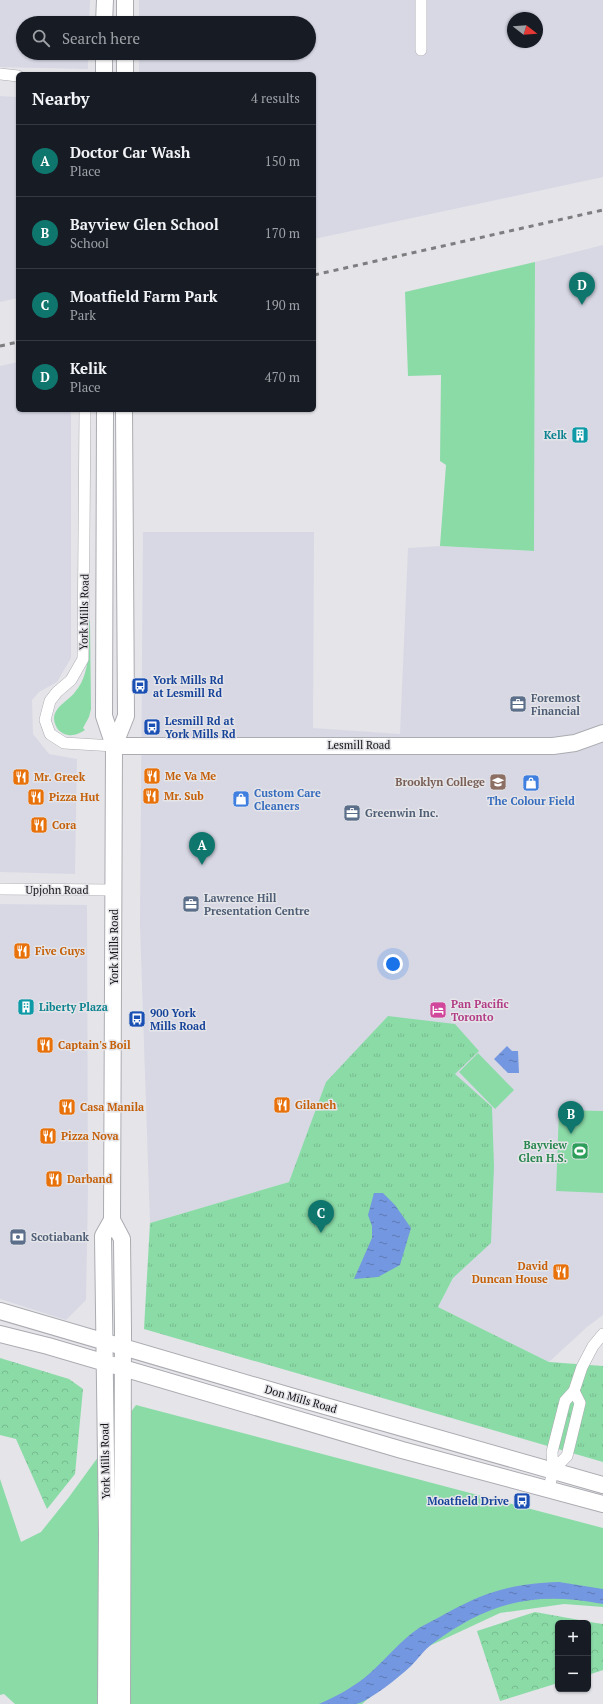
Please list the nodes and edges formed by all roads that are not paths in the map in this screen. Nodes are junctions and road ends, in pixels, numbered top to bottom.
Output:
1 (105, 0) edge
2 (126, 0) edge
3 (421, 0) edge
4 (104, 16) edge
5 (126, 16) edge
6 (421, 50) dead end
7 (104, 60) edge
8 (125, 60) edge
9 (104, 72) edge
10 (125, 72) edge
11 (0, 74) edge
12 (16, 76) edge
13 (85, 412) edge
14 (104, 412) edge
15 (124, 412) edge
16 (603, 733) edge
17 (114, 746) junction
18 (0, 889) edge
19 (113, 890) junction
20 (112, 1220) junction
21 (0, 1311) edge
22 (0, 1334) edge
23 (603, 1334) edge
24 (104, 1342) junction
25 (123, 1348) junction
26 (104, 1363) junction
27 (122, 1368) junction
28 (574, 1391) junction
29 (553, 1470) junction
30 (603, 1485) edge
31 (548, 1489) junction
32 (603, 1504) edge
33 (106, 1704) edge
34 (122, 1704) edge

1 - 4 main road
2 - 5 main road
3 - 6 street
7 - 9 main road
8 - 10 main road
11 - 12 street
13 - 17 street, York Mills Road
14 - 17 main road, York Mills Road
15 - 17 main road, York Mills Road
16 - 17 main road, Lesmill Road
17 - 19 main road, York Mills Road
18 - 19 street, Upjohn Road
19 - 20 main road, York Mills Road
20 - 24 main road, York Mills Road
20 - 25 main road, York Mills Road
21 - 24 main road, Don Mills Road
22 - 26 main road, Don Mills Road
23 - 28 street
24 - 25 main road, Don Mills Road
24 - 26 main road, York Mills Road
25 - 27 main road, York Mills Road
25 - 29 main road, Don Mills Road
26 - 27 main road, Don Mills Road
26 - 33 main road, York Mills Road
27 - 31 main road, Don Mills Road
27 - 34 main road, York Mills Road
28 - 29 street
28 - 29 street
29 - 30 main road, Don Mills Road
29 - 31 street
31 - 32 main road, Don Mills Road

